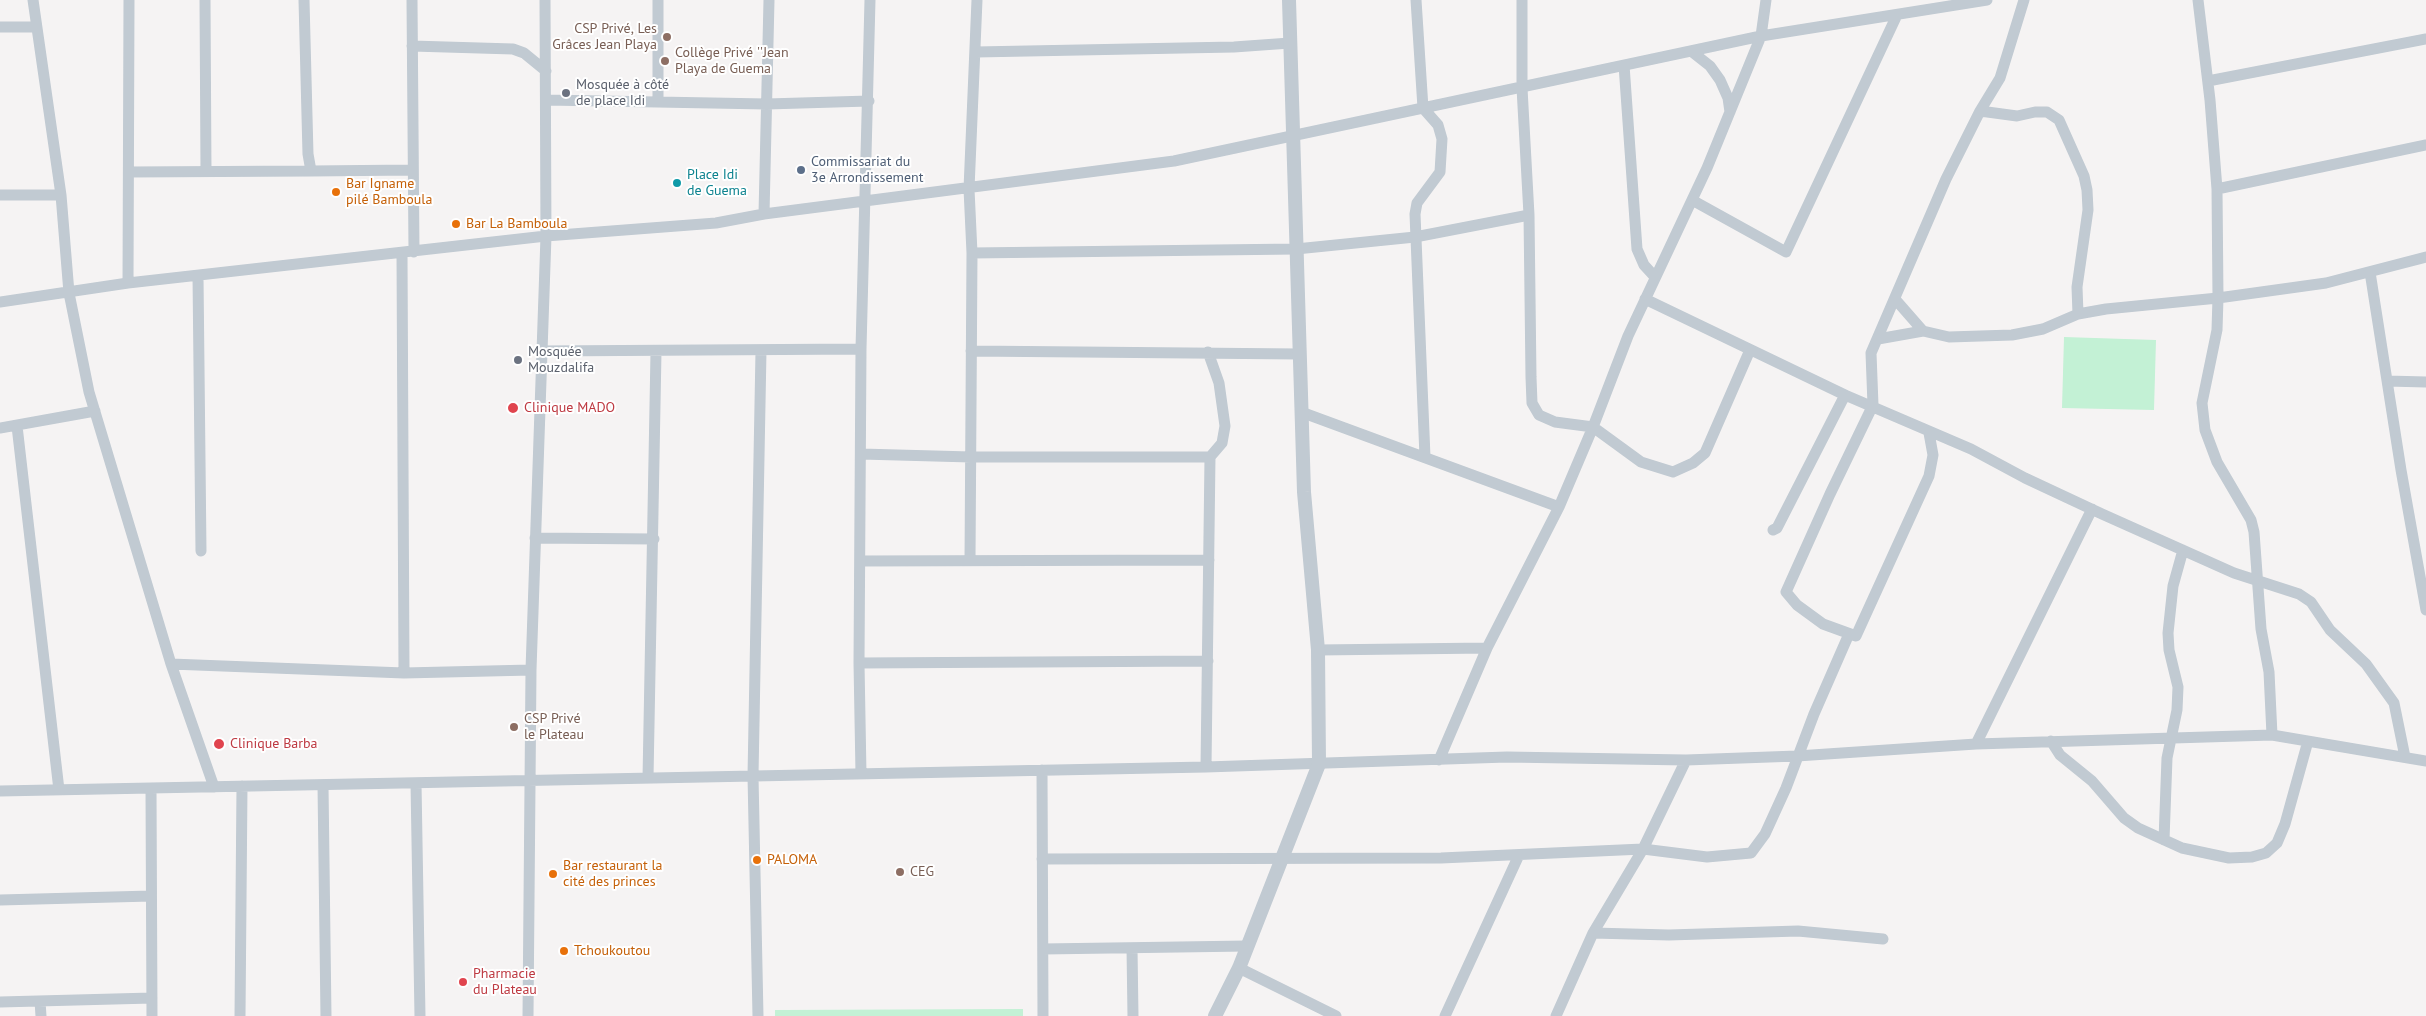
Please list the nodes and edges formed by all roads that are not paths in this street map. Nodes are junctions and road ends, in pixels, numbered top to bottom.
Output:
1 (33, 0) edge
2 (129, 0) edge
3 (205, 0) edge
4 (304, 0) edge
5 (412, 0) edge
6 (545, 0) edge
7 (658, 0) edge
8 (769, 0) edge
9 (870, 0) edge
10 (977, 0) edge
11 (1289, 0) edge
12 (1416, 0) edge
13 (1522, 0) edge
14 (1766, 0) edge
15 (1988, 0) edge
16 (2024, 0) edge
17 (2198, 0) edge
18 (1898, 15) junction
19 (0, 27) edge
20 (36, 27) junction
21 (1761, 36) junction
22 (2426, 39) edge
23 (1290, 42) junction
24 (412, 46) junction
25 (1691, 51) junction
26 (976, 52) junction
27 (1624, 65) junction
28 (546, 71) junction
29 (2208, 82) junction
30 (1522, 88) junction
31 (547, 100) junction
32 (868, 101) junction
33 (658, 102) junction
34 (767, 104) junction
35 (1423, 108) junction
36 (1980, 111) junction
37 (1730, 112) junction
38 (1293, 136) junction
39 (2426, 145) edge
40 (206, 170) junction
41 (413, 170) junction
42 (311, 171) junction
43 (128, 172) junction
44 (969, 189) junction
45 (2217, 189) junction
46 (61, 195) junction
47 (0, 196) edge
48 (1692, 200) junction
49 (866, 202) junction
50 (764, 214) junction
51 (1529, 215) junction
52 (546, 236) junction
53 (1415, 237) junction
54 (1296, 249) junction
55 (414, 252) junction
56 (402, 253) junction
57 (972, 253) junction
58 (2426, 257) edge
59 (2370, 272) junction
60 (198, 276) junction
61 (1655, 278) junction
62 (128, 283) junction
63 (69, 292) junction
64 (2218, 298) junction
65 (1645, 299) junction
66 (1895, 299) junction
67 (0, 302) edge
68 (2078, 314) junction
69 (1923, 331) junction
70 (1878, 339) junction
71 (861, 349) junction
72 (1750, 350) junction
73 (542, 351) junction
74 (760, 351) junction
75 (971, 351) junction
76 (656, 352) junction
77 (1208, 352) junction
78 (1299, 354) junction
79 (2387, 381) junction
80 (2426, 382) edge
81 (1845, 395) junction
82 (1873, 406) junction
83 (95, 411) junction
84 (1301, 412) junction
85 (17, 426) junction
86 (0, 428) edge
87 (1593, 428) junction
88 (1929, 433) junction
89 (861, 454) junction
90 (971, 457) junction
91 (1210, 457) junction
92 (1425, 457) junction
93 (1559, 507) junction
94 (2092, 509) junction
95 (1773, 530) dead end
96 (536, 538) junction
97 (654, 539) junction
98 (2183, 550) junction
99 (201, 551) dead end
100 (860, 560) junction
101 (970, 560) junction
102 (1209, 560) junction
103 (2256, 582) junction
104 (2424, 584) edge
105 (2426, 610) edge
106 (1850, 634) junction
107 (1486, 648) junction
108 (1318, 650) junction
109 (1208, 661) junction
110 (859, 663) junction
111 (171, 664) junction
112 (531, 670) junction
113 (404, 673) junction
114 (2272, 736) junction
115 (2170, 738) junction
116 (2051, 741) junction
117 (2308, 742) junction
118 (1976, 744) junction
119 (1798, 756) junction
120 (2405, 757) junction
121 (1438, 760) junction
122 (1686, 760) junction
123 (2426, 761) edge
124 (1319, 764) junction
125 (1206, 767) junction
126 (1042, 770) junction
127 (861, 774) junction
128 (753, 776) junction
129 (648, 778) junction
130 (529, 780) junction
131 (416, 783) junction
132 (323, 785) junction
133 (242, 786) junction
134 (214, 787) junction
135 (150, 788) junction
136 (59, 790) junction
137 (0, 791) edge
138 (2164, 840) junction
139 (1643, 849) junction
140 (1519, 855) junction
141 (1282, 858) junction
142 (1042, 859) junction
143 (151, 896) junction
144 (0, 900) edge
145 (1593, 933) junction
146 (1883, 939) dead end
147 (1247, 946) junction
148 (1043, 948) junction
149 (1132, 948) junction
150 (1239, 968) junction
151 (152, 998) junction
152 (40, 1001) junction
153 (0, 1002) edge
154 (41, 1016) edge
155 (152, 1016) edge
156 (240, 1016) edge
157 (326, 1016) edge
158 (420, 1016) edge
159 (528, 1016) edge
160 (758, 1016) edge
161 (1043, 1016) edge
162 (1133, 1016) edge
163 (1215, 1016) edge
164 (1336, 1016) edge
165 (1444, 1016) edge
166 (1556, 1016) edge

1 - 20 street
2 - 43 street
3 - 40 street
4 - 42 street
5 - 24 street
6 - 28 street
7 - 33 street
8 - 34 street
9 - 32 street
10 - 26 street
11 - 23 street
12 - 35 street
13 - 30 street
14 - 21 street
15 - 18 street
16 - 36 street
17 - 29 street
18 - 21 street
18 - 48 street
19 - 20 street
20 - 46 street
21 - 25 street
21 - 37 street
22 - 29 street
23 - 26 street
23 - 38 street
24 - 28 street
24 - 41 street
25 - 27 street
25 - 37 street
26 - 44 street
27 - 30 street
27 - 61 street
28 - 31 street
29 - 45 street
30 - 35 street
30 - 51 street
31 - 33 street
31 - 52 street
32 - 34 street
32 - 49 street
33 - 34 street
34 - 50 street
35 - 38 street
35 - 53 street
36 - 66 street
36 - 68 street
37 - 48 street
38 - 44 street
38 - 54 street
39 - 45 street
40 - 42 street
40 - 43 street
41 - 42 street
41 - 55 street
43 - 62 street
44 - 49 street
44 - 57 street
45 - 64 street
46 - 47 street
46 - 63 street
48 - 61 street
49 - 50 street
49 - 71 street
50 - 52 street
51 - 53 street
51 - 87 street
52 - 55 street
52 - 73 street
53 - 54 street
53 - 92 street
54 - 57 street
54 - 78 street
55 - 56 street
56 - 60 street
56 - 113 street
57 - 75 street
58 - 59 street
59 - 64 street
59 - 79 street
60 - 62 street
60 - 99 street
61 - 65 street
62 - 63 street
63 - 67 street
63 - 83 street
64 - 68 street
64 - 103 street
65 - 72 street
65 - 87 street
66 - 69 street
66 - 70 street
68 - 69 street
69 - 70 street
70 - 82 street
71 - 74 street
71 - 89 street
72 - 81 street
72 - 87 street
73 - 76 street
73 - 96 street
74 - 76 street
74 - 128 street
75 - 77 street
75 - 90 street
76 - 97 street
77 - 78 street
77 - 91 street
78 - 84 street
79 - 80 street
79 - 104 street
81 - 82 street
81 - 95 street
82 - 88 street
82 - 106 street
83 - 85 street
83 - 111 street
84 - 92 street
84 - 108 street
85 - 86 street
85 - 136 street
87 - 93 street
88 - 94 street
88 - 106 street
89 - 90 street
89 - 100 street
90 - 91 street
90 - 101 street
91 - 102 street
92 - 93 street
93 - 107 street
94 - 98 street
94 - 118 street
96 - 97 street
96 - 112 street
97 - 129 street
98 - 103 street
98 - 115 street
100 - 101 street
100 - 110 street
101 - 102 street
102 - 109 street
103 - 114 street
103 - 120 street
104 - 105 street
106 - 119 street
107 - 108 street
107 - 121 street
108 - 124 street
109 - 110 street
109 - 125 street
110 - 127 street
111 - 113 street
111 - 134 street
112 - 113 street
112 - 130 street
114 - 115 street
114 - 117 street
115 - 116 street
115 - 138 street
116 - 118 street
116 - 138 street
117 - 120 street
117 - 138 street
118 - 119 street
119 - 122 street
119 - 139 street
120 - 123 street
121 - 122 street
121 - 124 street
122 - 139 street
124 - 125 street
124 - 141 street
125 - 126 street
126 - 127 street
126 - 142 street
127 - 128 street
128 - 129 street
128 - 160 street
129 - 130 street
130 - 131 street
130 - 159 street
131 - 132 street
131 - 158 street
132 - 133 street
132 - 157 street
133 - 134 street
133 - 156 street
134 - 135 street
135 - 136 street
135 - 143 street
136 - 137 street
139 - 140 street
139 - 145 street
140 - 141 street
140 - 165 street
141 - 142 street
141 - 147 street
142 - 148 street
143 - 144 street
143 - 151 street
145 - 146 street
145 - 166 street
147 - 149 street
147 - 150 street
148 - 149 street
148 - 161 street
149 - 162 street
150 - 163 street
150 - 164 street
151 - 152 street
151 - 155 street
152 - 153 street
152 - 154 street

